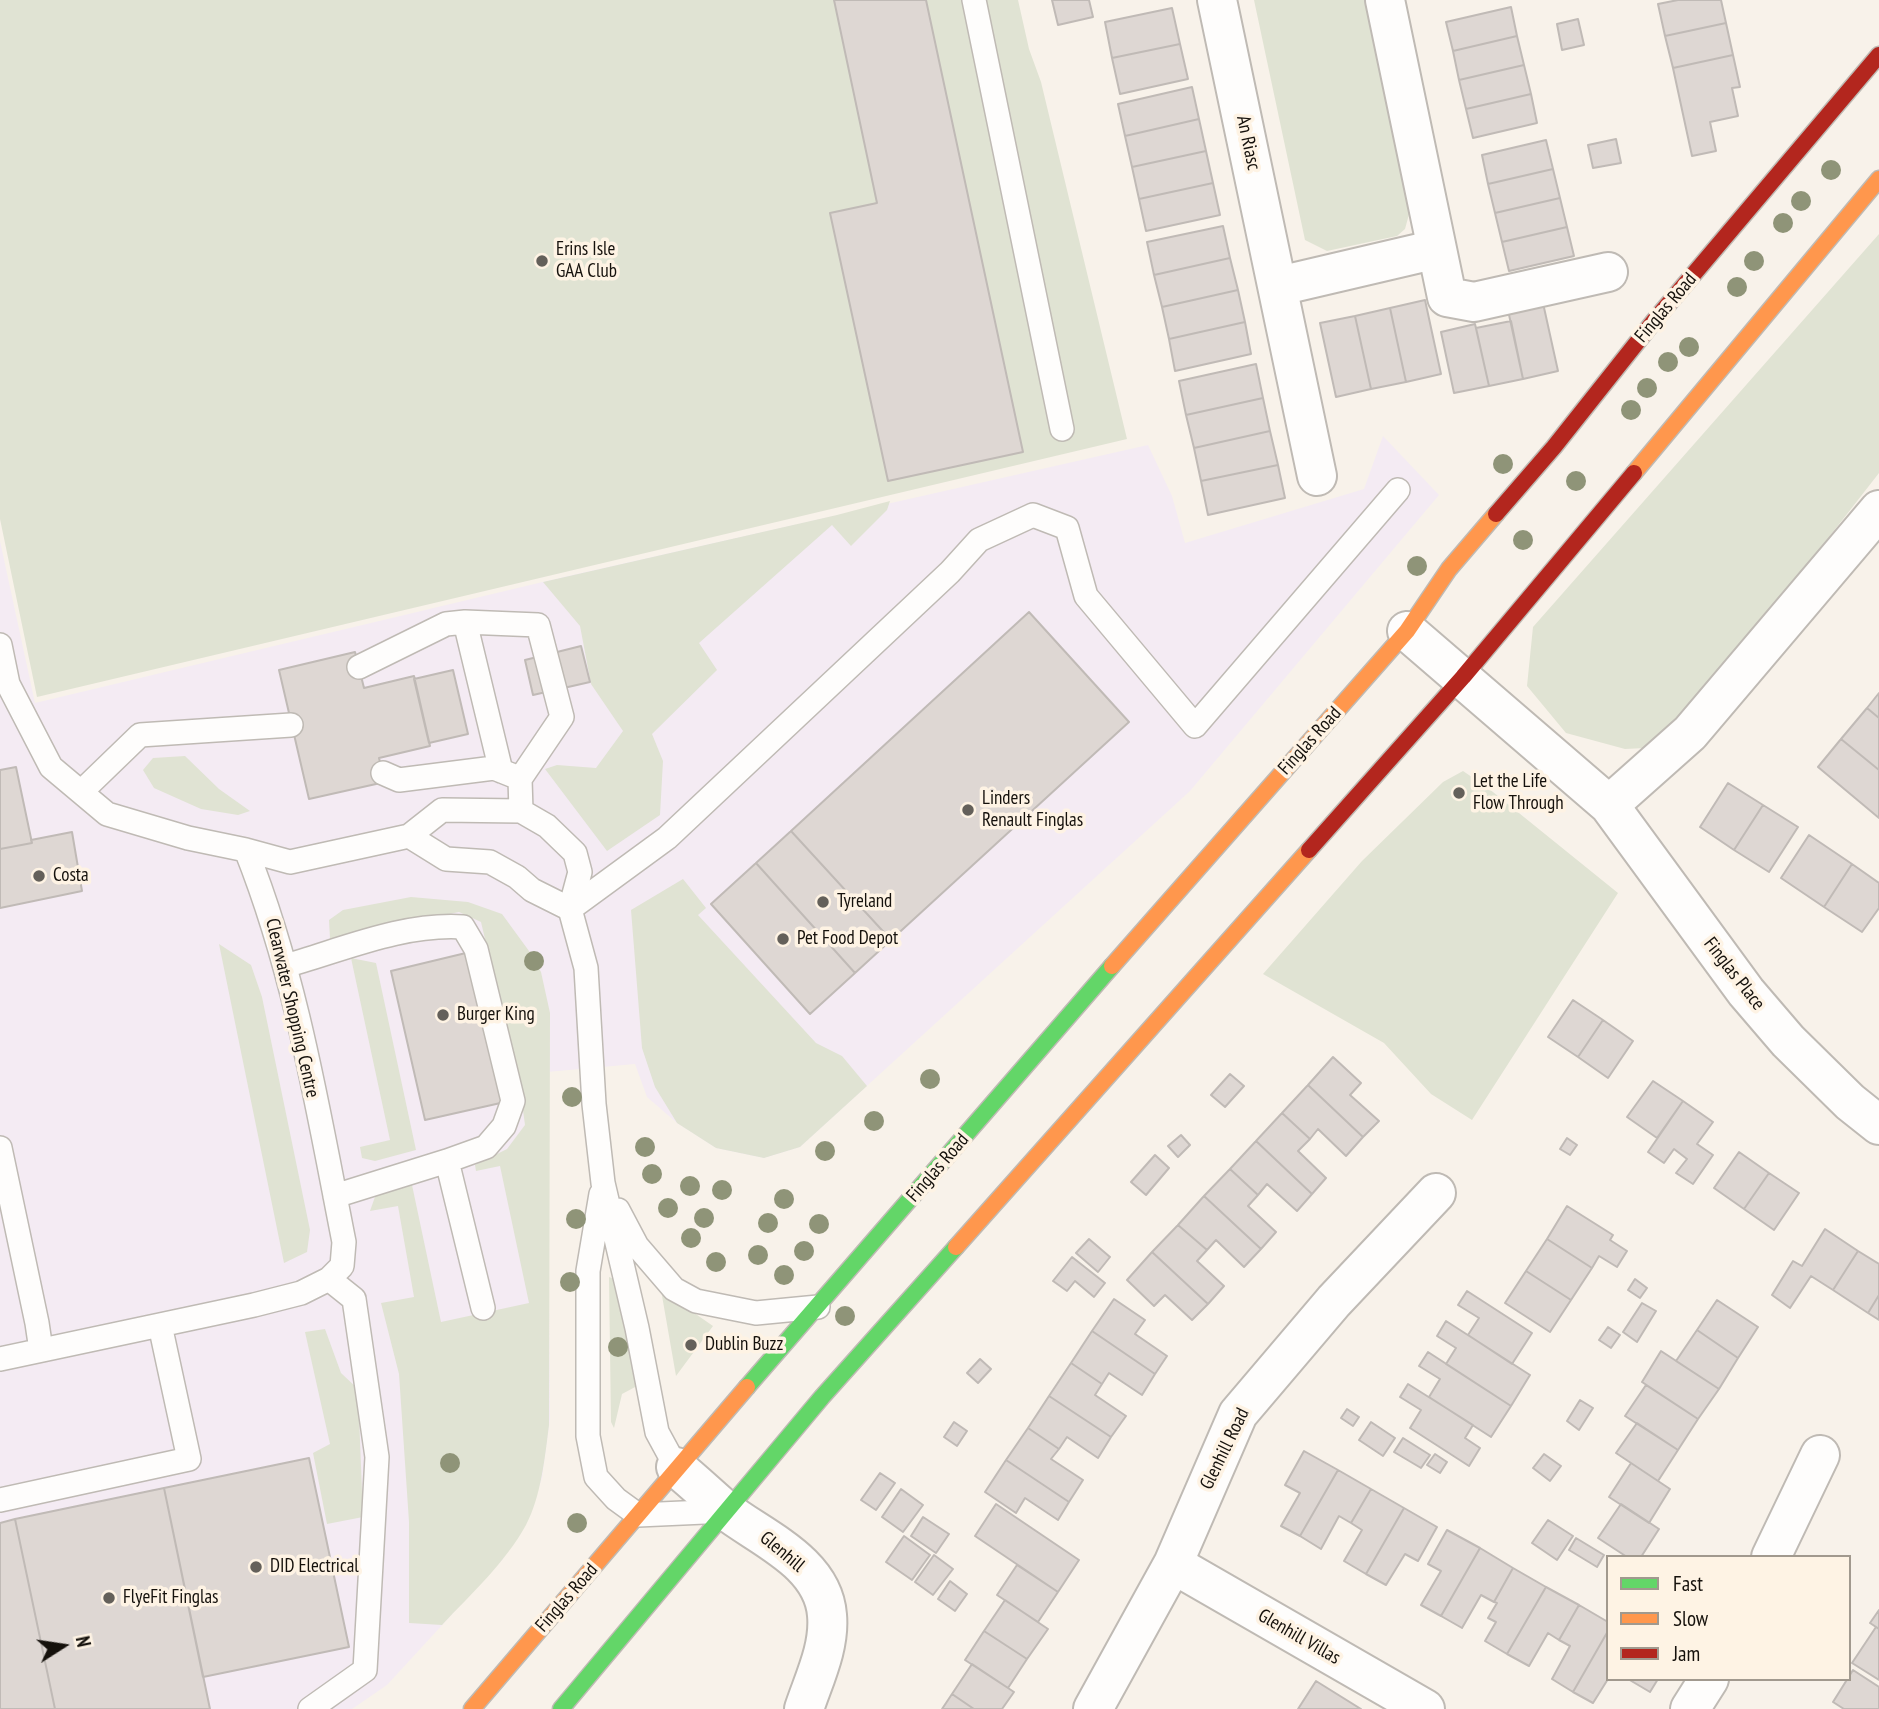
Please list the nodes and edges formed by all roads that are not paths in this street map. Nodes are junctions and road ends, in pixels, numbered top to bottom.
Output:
1 (974, 0) edge
2 (1217, 0) edge
3 (1385, 0) edge
4 (1879, 55) edge
5 (1879, 179) edge
6 (1437, 249) junction
7 (1608, 272) dead end
8 (1279, 286) junction
9 (1062, 429) dead end
10 (1317, 475) dead end
11 (1398, 490) dead end
12 (1879, 510) edge
13 (465, 622) junction
14 (1407, 631) junction
15 (0, 645) edge
16 (359, 667) dead end
17 (1463, 677) junction
18 (291, 725) dead end
19 (383, 773) dead end
20 (511, 775) junction
21 (81, 792) junction
22 (1609, 805) junction
23 (521, 811) junction
24 (409, 836) junction
25 (246, 850) junction
26 (570, 909) junction
27 (285, 966) junction
28 (1879, 1125) edge
29 (0, 1148) edge
30 (447, 1161) junction
31 (603, 1183) junction
32 (1436, 1193) dead end
33 (335, 1196) junction
34 (329, 1279) junction
35 (818, 1307) junction
36 (483, 1308) dead end
37 (160, 1325) junction
38 (41, 1350) junction
39 (0, 1359) edge
40 (1821, 1455) dead end
41 (676, 1467) junction
42 (0, 1500) edge
43 (727, 1511) junction
44 (638, 1515) junction
45 (1772, 1555) edge
46 (1173, 1564) junction
47 (1708, 1681) edge
48 (310, 1709) edge
49 (472, 1709) edge
50 (561, 1709) edge
51 (804, 1709) edge
52 (1093, 1709) edge
53 (1425, 1709) edge
54 (1690, 1709) edge

1 - 9 lane
2 - 8 street, An Riasc
3 - 6 street
4 - 14 main road, Finglas Road
5 - 17 main road
6 - 7 street
6 - 8 street
8 - 10 street, An Riasc
11 - 26 lane
12 - 22 street
13 - 16 lane
13 - 20 lane
13 - 20 lane
14 - 17 street
14 - 35 main road, Finglas Road
15 - 21 lane
17 - 22 street
17 - 43 main road
18 - 21 lane
19 - 20 lane
20 - 23 lane
21 - 25 lane
22 - 28 street, Finglas Place
23 - 24 lane
23 - 26 lane
24 - 25 lane
24 - 26 lane
25 - 27 lane, Clearwater Shopping Centre
26 - 31 lane
27 - 30 lane
27 - 33 lane, Clearwater Shopping Centre
29 - 38 lane
30 - 33 lane
30 - 36 lane
31 - 35 lane
31 - 41 lane
31 - 44 lane
32 - 46 street, Glenhill Road
33 - 34 lane, Clearwater Shopping Centre
34 - 37 lane
34 - 48 lane
35 - 41 main road, Finglas Road
37 - 38 lane
37 - 42 lane
38 - 39 lane
40 - 45 street
41 - 43 street, Glenhill
41 - 44 main road, Finglas Road
43 - 44 lane
43 - 50 main road
43 - 51 street, Glenhill
44 - 49 main road, Finglas Road
46 - 52 street, Glenhill Road
46 - 53 street, Glenhill Villas
47 - 54 street

